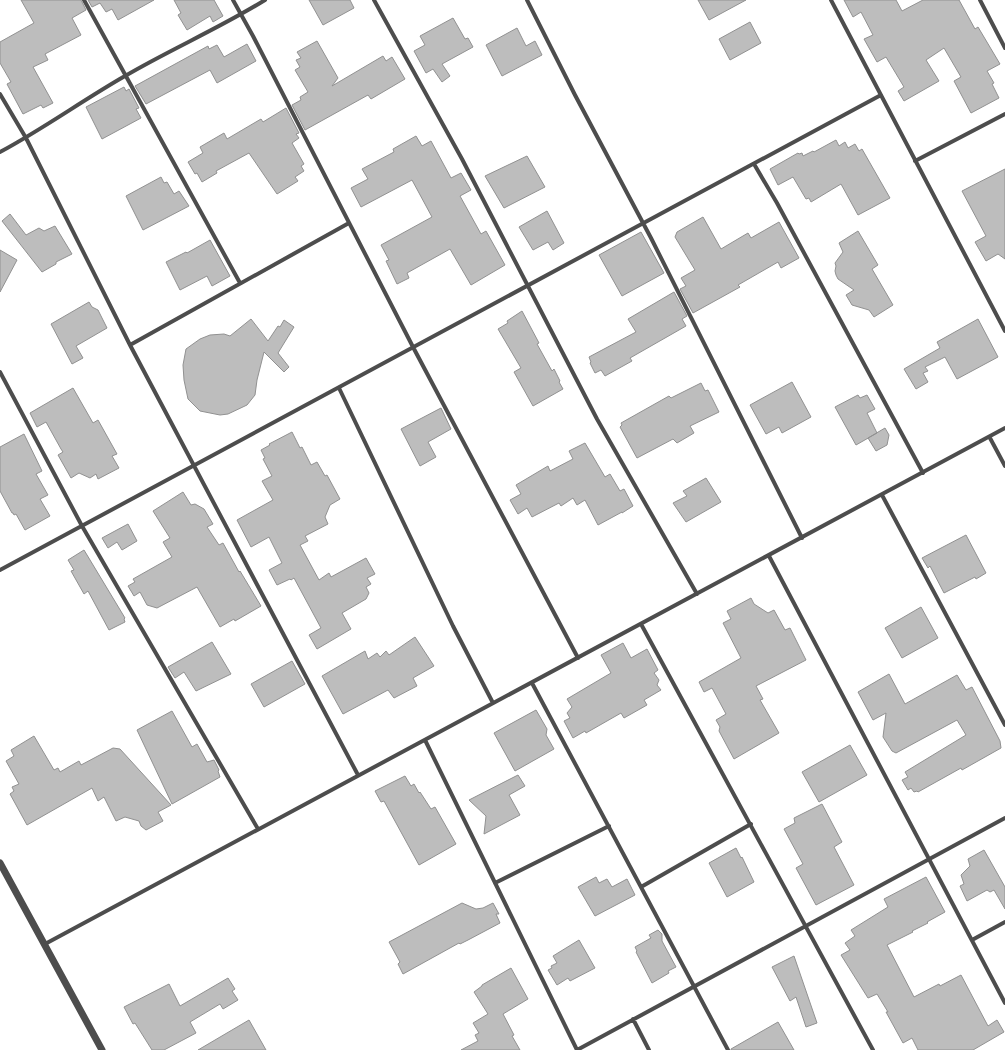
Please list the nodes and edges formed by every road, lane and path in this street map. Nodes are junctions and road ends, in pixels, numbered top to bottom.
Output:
1 (84, 0) edge
2 (233, 0) edge
3 (265, 0) edge
4 (374, 0) edge
5 (527, 0) edge
6 (831, 0) edge
7 (980, 0) edge
8 (241, 15) junction
9 (1005, 48) edge
10 (126, 76) junction
11 (0, 94) edge
12 (881, 95) junction
13 (1005, 114) edge
14 (26, 138) junction
15 (0, 152) edge
16 (915, 161) junction
17 (754, 164) junction
18 (349, 223) junction
19 (643, 223) junction
20 (240, 283) junction
21 (528, 285) junction
22 (1005, 331) edge
23 (130, 345) junction
24 (413, 348) junction
25 (0, 372) edge
26 (339, 388) junction
27 (1005, 428) edge
28 (990, 438) junction
29 (194, 466) junction
30 (1005, 466) edge
31 (923, 473) junction
32 (882, 495) junction
33 (82, 526) junction
34 (802, 538) junction
35 (769, 556) junction
36 (0, 570) edge
37 (697, 594) junction
38 (642, 624) junction
39 (578, 658) junction
40 (532, 683) junction
41 (493, 703) junction
42 (1005, 726) edge
43 (425, 740) junction
44 (358, 775) junction
45 (1005, 818) edge
46 (750, 824) junction
47 (608, 826) junction
48 (258, 829) junction
49 (929, 859) junction
50 (1, 866) edge
51 (495, 883) junction
52 (641, 887) junction
53 (1005, 922) edge
54 (806, 926) junction
55 (972, 940) junction
56 (44, 944) junction
57 (694, 986) junction
58 (1005, 1003) edge
59 (633, 1019) junction
60 (102, 1050) edge
61 (649, 1050) edge
62 (728, 1050) edge
63 (874, 1050) edge

1 - 10 street
2 - 8 street
3 - 8 street
4 - 21 street
5 - 19 street
6 - 12 street
7 - 9 street
8 - 10 street
8 - 18 street
10 - 14 street
10 - 20 street
11 - 14 street
12 - 16 street
12 - 17 street
13 - 16 street
14 - 15 street
14 - 23 street
16 - 22 street
17 - 19 street
17 - 31 street
18 - 20 street
18 - 24 street
19 - 21 street
19 - 34 street
20 - 23 street
21 - 24 street
21 - 37 street
23 - 29 street
24 - 26 street
24 - 39 street
25 - 33 street
26 - 29 street
26 - 41 street
27 - 28 street
28 - 30 street
28 - 31 street
29 - 33 street
29 - 44 street
31 - 32 street
32 - 34 street
32 - 42 street
33 - 36 street
33 - 48 street
34 - 35 street
35 - 37 street
35 - 49 street
37 - 38 street
38 - 39 street
38 - 46 street
39 - 40 street
40 - 41 street
40 - 47 street
41 - 43 street
43 - 44 street
43 - 51 street
44 - 48 street
45 - 49 street
46 - 52 street
46 - 54 street
47 - 51 street
47 - 52 street
48 - 56 street
49 - 54 street
49 - 55 street
50 - 56 street
51 - 59 street
52 - 57 street
53 - 55 street
54 - 57 street
54 - 63 street
55 - 58 street
56 - 60 street
57 - 59 street
57 - 62 street
59 - 61 street

